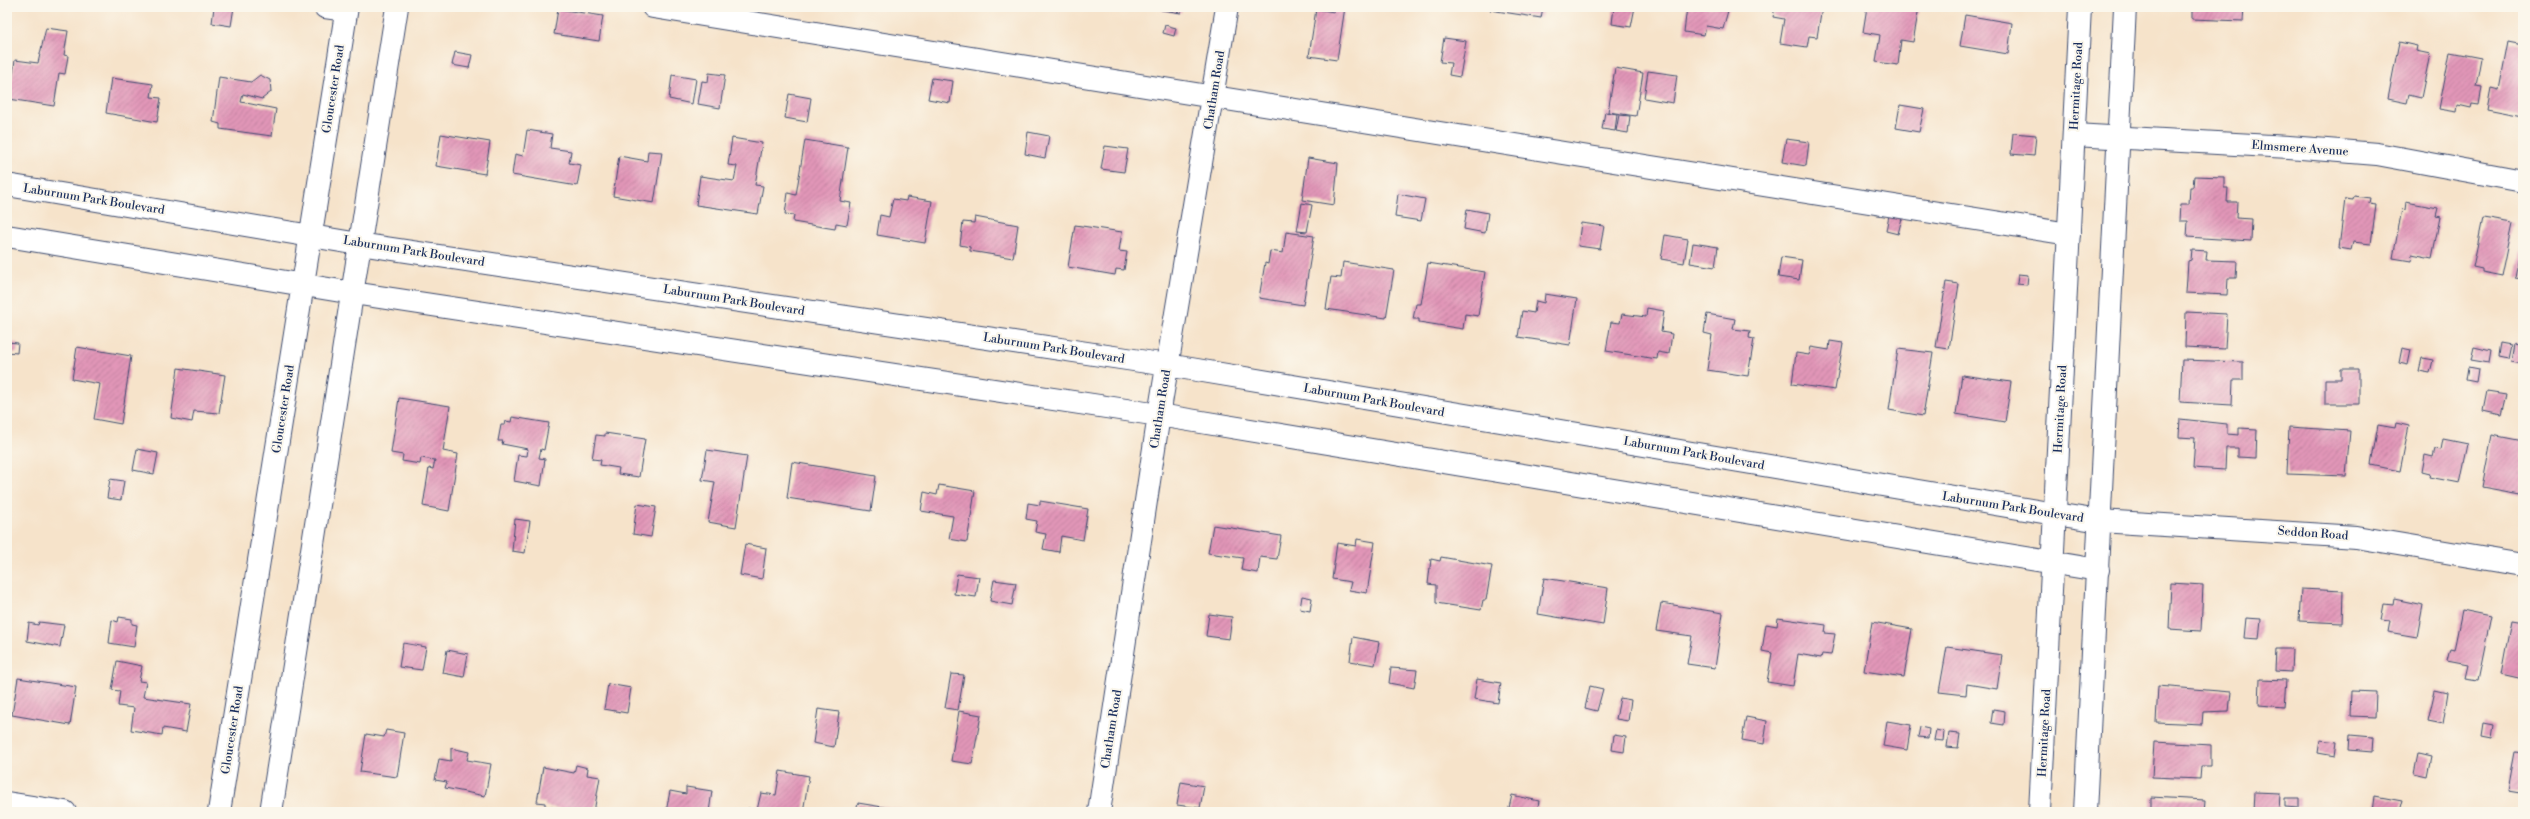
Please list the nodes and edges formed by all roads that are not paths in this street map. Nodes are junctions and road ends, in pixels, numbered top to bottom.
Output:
1 (324, 7) edge
2 (397, 7) edge
3 (653, 7) edge
4 (1227, 7) edge
5 (2080, 7) edge
6 (2125, 7) edge
7 (346, 9) edge
8 (1213, 96) junction
9 (2074, 135) junction
10 (2118, 137) junction
11 (2523, 181) edge
12 (7, 185) edge
13 (310, 234) junction
14 (2069, 234) junction
15 (7, 236) edge
16 (359, 244) junction
17 (303, 285) junction
18 (353, 293) junction
19 (1167, 365) junction
20 (1158, 415) junction
21 (2055, 514) junction
22 (2100, 521) junction
23 (2053, 562) junction
24 (2523, 565) edge
25 (2098, 570) junction
26 (7, 803) edge
27 (65, 812) edge
28 (219, 812) edge
29 (271, 812) edge
30 (1099, 812) edge
31 (2040, 812) edge
32 (2085, 812) edge

1 - 7 street
2 - 16 street
3 - 8 street
4 - 8 street, Chatham Road
5 - 9 street, Hermitage Road
6 - 10 street
7 - 13 street, Gloucester Road
8 - 14 street
8 - 19 street, Chatham Road
9 - 10 street, Elmsmere Avenue
9 - 14 street, Hermitage Road
10 - 11 street, Elmsmere Avenue
10 - 22 street
12 - 13 street, Laburnum Park Boulevard
13 - 16 street, Laburnum Park Boulevard
13 - 17 street, Gloucester Road
14 - 21 street, Hermitage Road
15 - 17 street
16 - 18 street
16 - 19 street, Laburnum Park Boulevard
17 - 18 street
17 - 28 street, Gloucester Road
18 - 20 street
18 - 29 street
19 - 20 street, Chatham Road
19 - 21 street, Laburnum Park Boulevard
20 - 23 street
20 - 30 street, Chatham Road
21 - 22 street, Laburnum Park Boulevard
21 - 23 street, Hermitage Road
22 - 24 street, Seddon Road
22 - 25 street
23 - 25 street
23 - 31 street, Hermitage Road
25 - 32 street
26 - 27 street

